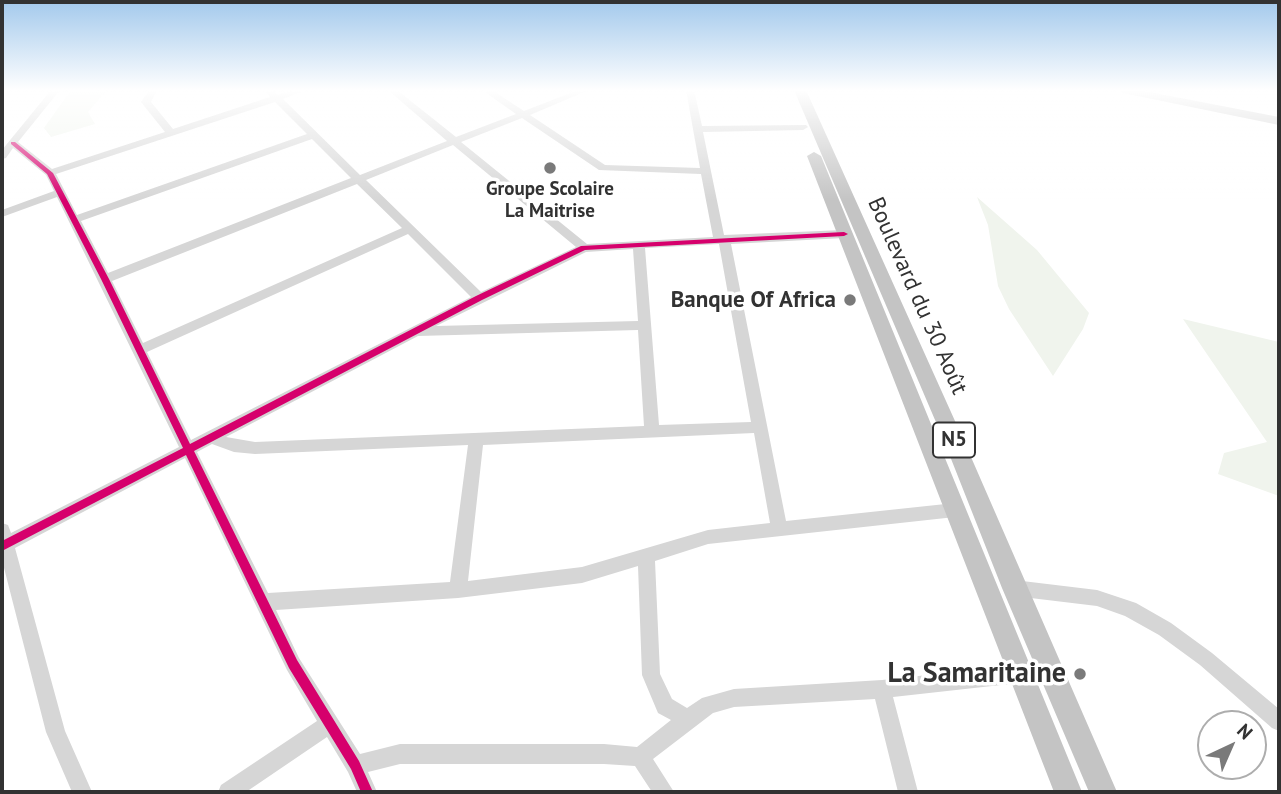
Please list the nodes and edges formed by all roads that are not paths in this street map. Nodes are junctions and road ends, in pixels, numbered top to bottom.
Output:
1 (26, 127) edge
2 (166, 127) edge
3 (186, 127) edge
4 (305, 127) edge
5 (438, 127) edge
6 (494, 127) edge
7 (539, 127) edge
8 (800, 127) edge
9 (803, 127) edge
10 (816, 127) edge
11 (697, 129) joint
12 (171, 133) junction
13 (313, 135) junction
14 (456, 142) junction
15 (13, 143) junction
16 (2, 156) edge
17 (705, 171) junction
18 (50, 173) junction
19 (359, 180) junction
20 (60, 192) junction
21 (2, 214) edge
22 (74, 220) junction
23 (408, 230) junction
24 (844, 234) junction
25 (721, 239) junction
26 (639, 246) junction
27 (584, 248) junction
28 (105, 279) junction
29 (479, 298) junction
30 (644, 325) junction
31 (415, 331) junction
32 (140, 350) junction
33 (760, 427) junction
34 (652, 431) junction
35 (210, 437) junction
36 (476, 440) junction
37 (954, 441) junction
38 (928, 442) junction
39 (188, 449) junction
40 (955, 510) junction
41 (779, 529) junction
42 (3, 540) edge
43 (646, 554) junction
44 (1014, 588) junction
45 (458, 590) junction
46 (262, 602) junction
47 (1052, 673) junction
48 (1019, 674) junction
49 (882, 689) junction
50 (688, 719) junction
51 (1276, 721) edge
52 (330, 724) junction
53 (640, 757) junction
54 (355, 765) junction
55 (82, 792) edge
56 (228, 792) edge
57 (367, 792) edge
58 (664, 792) edge
59 (908, 792) edge
60 (1068, 792) edge
61 (1103, 792) edge

1 - 15 street
2 - 12 street
3 - 12 street
4 - 13 street
5 - 14 street
6 - 14 street
7 - 17 street
8 - 11 street
9 - 24 highway, Boulevard du 30 Août / N5
10 - 37 highway, Boulevard du 30 Août / N5
11 - 17 street
12 - 18 street
13 - 19 street
13 - 22 street
14 - 19 street
14 - 27 street
15 - 16 street
15 - 18 street
17 - 25 street
18 - 20 street
19 - 23 street
19 - 28 street
20 - 21 street
20 - 22 street
22 - 28 street
23 - 29 street
23 - 32 street
24 - 25 street
24 - 38 highway, Boulevard du 30 Août / N5
25 - 26 street
25 - 33 street
26 - 27 street
26 - 30 street
27 - 29 street
28 - 32 street
29 - 31 street
30 - 31 street
30 - 34 street
31 - 35 street
32 - 39 street
33 - 34 street
33 - 41 street
34 - 36 street
35 - 36 street
35 - 39 street
36 - 45 street
37 - 38 highway
37 - 44 highway, Boulevard du 30 Août / N5
38 - 40 highway, Boulevard du 30 Août / N5
39 - 42 street
39 - 46 street
40 - 41 street
40 - 48 highway, Boulevard du 30 Août / N5
41 - 43 street
42 - 55 street
43 - 45 street
43 - 50 street
44 - 47 highway, Boulevard du 30 Août / N5
44 - 51 street
45 - 46 street
46 - 52 street
47 - 48 highway
47 - 61 highway, Boulevard du 30 Août / N5
48 - 49 street
48 - 60 highway, Boulevard du 30 Août / N5
49 - 50 street
49 - 59 street
50 - 53 street
52 - 54 street
52 - 56 street
53 - 54 street
53 - 58 street
54 - 57 street

